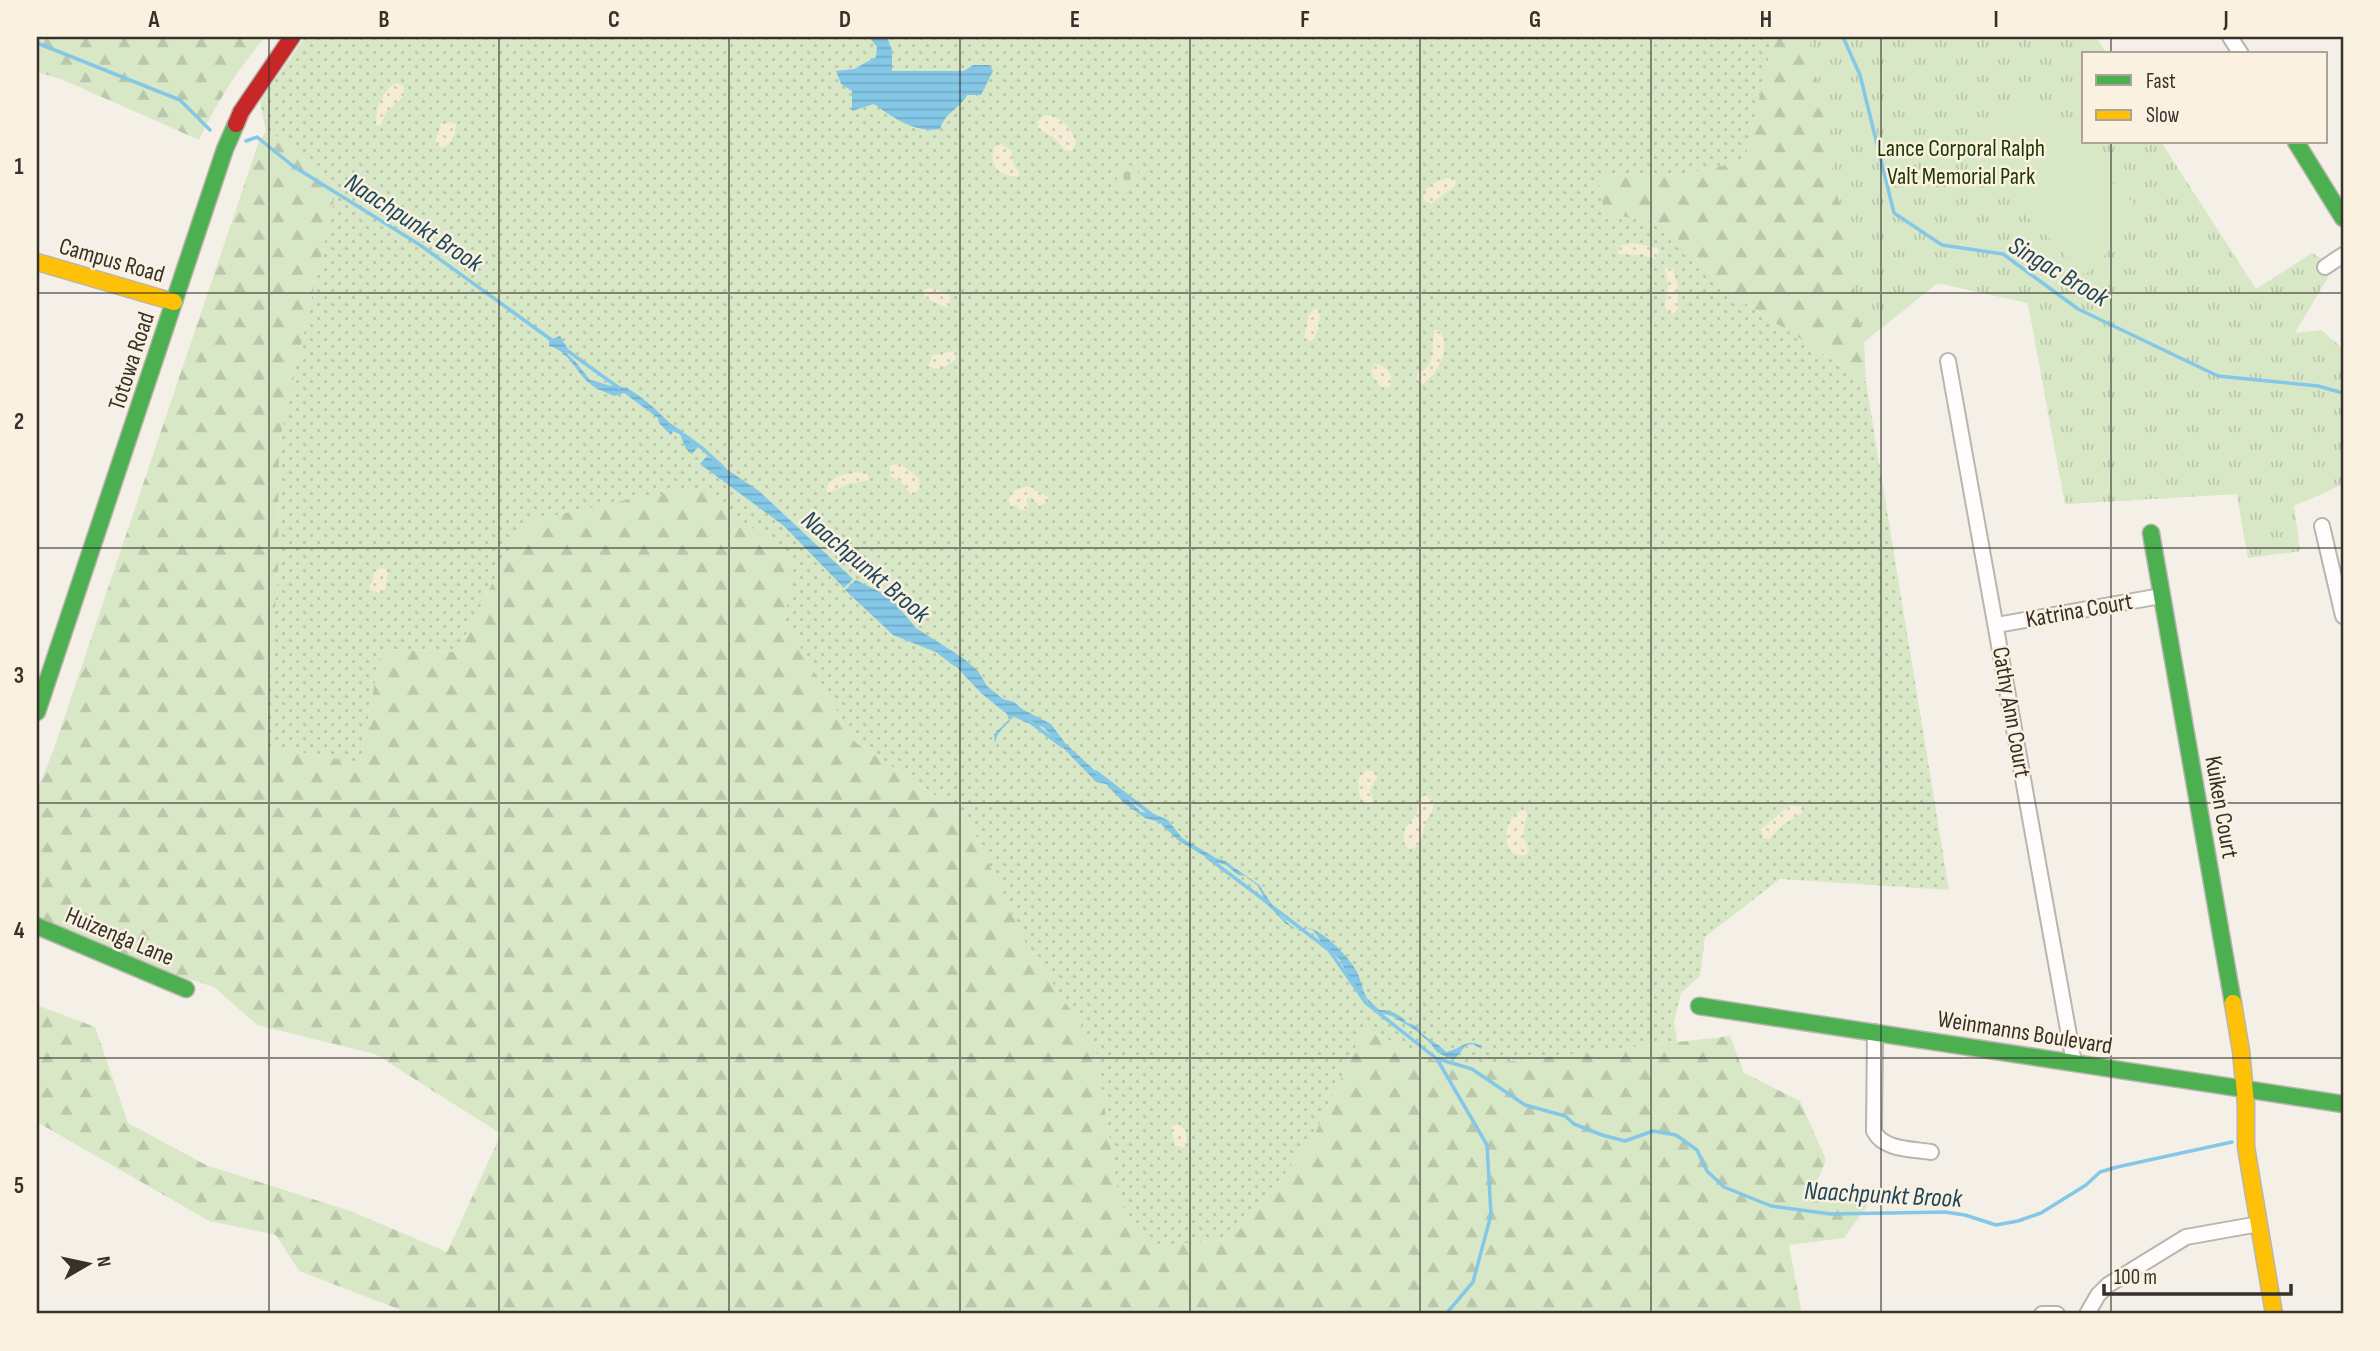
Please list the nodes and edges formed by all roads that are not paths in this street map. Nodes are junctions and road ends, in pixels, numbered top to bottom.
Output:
1 (292, 37) edge
2 (2249, 37) edge
3 (2235, 45) edge
4 (2297, 144) edge
5 (2343, 218) edge
6 (2343, 255) edge
7 (37, 262) edge
8 (2325, 267) dead end
9 (174, 302) junction
10 (1948, 362) dead end
11 (2322, 526) dead end
12 (2151, 533) dead end
13 (2161, 596) junction
14 (2343, 616) edge
15 (1997, 625) junction
16 (37, 712) edge
17 (37, 926) edge
18 (186, 989) dead end
19 (1699, 1006) dead end
20 (1875, 1032) junction
21 (2074, 1063) junction
22 (2245, 1089) junction
23 (2343, 1104) edge
24 (1931, 1152) dead end
25 (2259, 1224) junction
26 (2042, 1314) edge
27 (2057, 1314) edge
28 (2087, 1314) edge
29 (2274, 1314) edge

1 - 9 street, Totowa Road
2 - 3 street
4 - 5 street
6 - 8 street
7 - 9 street, Campus Road
9 - 16 street, Totowa Road
10 - 15 street, Cathy Ann Court
11 - 14 street
12 - 13 street, Kuiken Court
13 - 15 street, Katrina Court
13 - 22 street, Kuiken Court
15 - 21 street, Cathy Ann Court
17 - 18 street, Huizenga Lane
19 - 20 street, Weinmanns Boulevard
20 - 21 street, Weinmanns Boulevard
20 - 24 street
21 - 22 street, Weinmanns Boulevard
22 - 23 street, Weinmanns Boulevard
22 - 25 street, Kuiken Court
25 - 28 street
25 - 29 street, Kuiken Court
26 - 27 street

